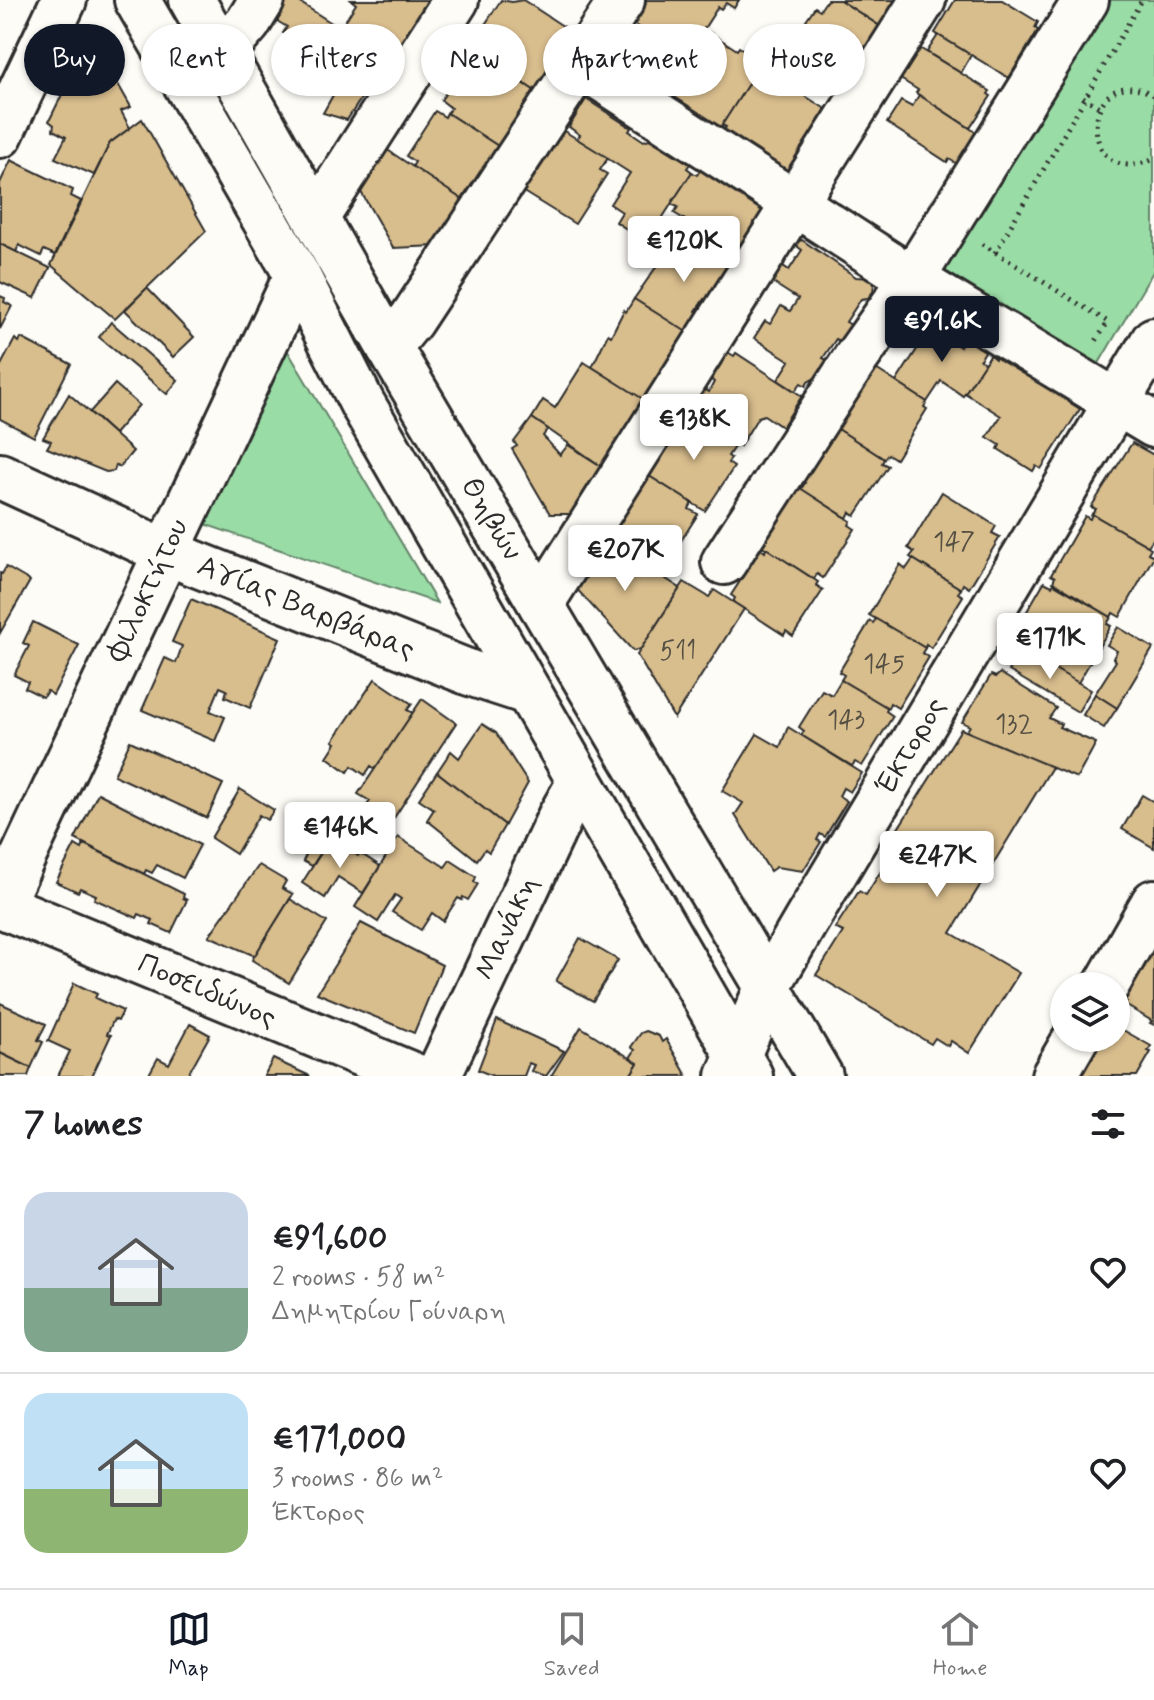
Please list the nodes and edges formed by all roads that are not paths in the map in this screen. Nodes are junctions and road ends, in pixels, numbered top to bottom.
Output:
1 (64, 0) edge
2 (137, 0) edge
3 (192, 0) edge
4 (262, 0) edge
5 (456, 0) edge
6 (622, 0) edge
7 (923, 0) edge
8 (1086, 0) edge
9 (206, 24) edge
10 (247, 24) edge
11 (607, 24) edge
12 (246, 96) edge
13 (560, 96) edge
14 (629, 96) edge
15 (0, 135) edge
16 (795, 204) junction
17 (316, 218) junction
18 (297, 275) junction
19 (912, 279) junction
20 (389, 347) junction
21 (1141, 384) edge
22 (0, 476) edge
23 (166, 552) junction
24 (724, 562) dead end
25 (541, 604) junction
26 (528, 692) junction
27 (580, 782) junction
28 (1154, 902) edge
29 (0, 905) edge
30 (1114, 972) edge
31 (768, 986) junction
32 (1068, 1052) edge
33 (739, 1069) edge
34 (415, 1076) edge
35 (438, 1076) edge
36 (820, 1076) edge
37 (1054, 1076) edge

1 - 15 street
2 - 18 street, Θηβών
3 - 9 street, Θηβών
4 - 10 street
5 - 17 street
6 - 11 street
7 - 16 street
8 - 19 street
12 - 17 street, Θηβών
13 - 20 street
14 - 16 street
16 - 19 street
16 - 25 street
17 - 20 street, Θηβών
18 - 23 street, Φιλοκτήτου
18 - 26 street, Θηβών
19 - 21 street
19 - 24 street
20 - 25 street, Θηβών
21 - 31 street, Έκτορος
22 - 23 street, Αγίας Βαρβάρας
23 - 26 street, Αγίας Βαρβάρας
23 - 29 street, Φιλοκτήτου
25 - 31 street, Θηβών
26 - 27 street, Θηβών
27 - 33 street, Θηβών
27 - 35 street, Μανάκη
28 - 30 street
29 - 34 street, Ποσειδώνος
31 - 33 street, Έκτορος
31 - 36 street, Θηβών
32 - 37 street

